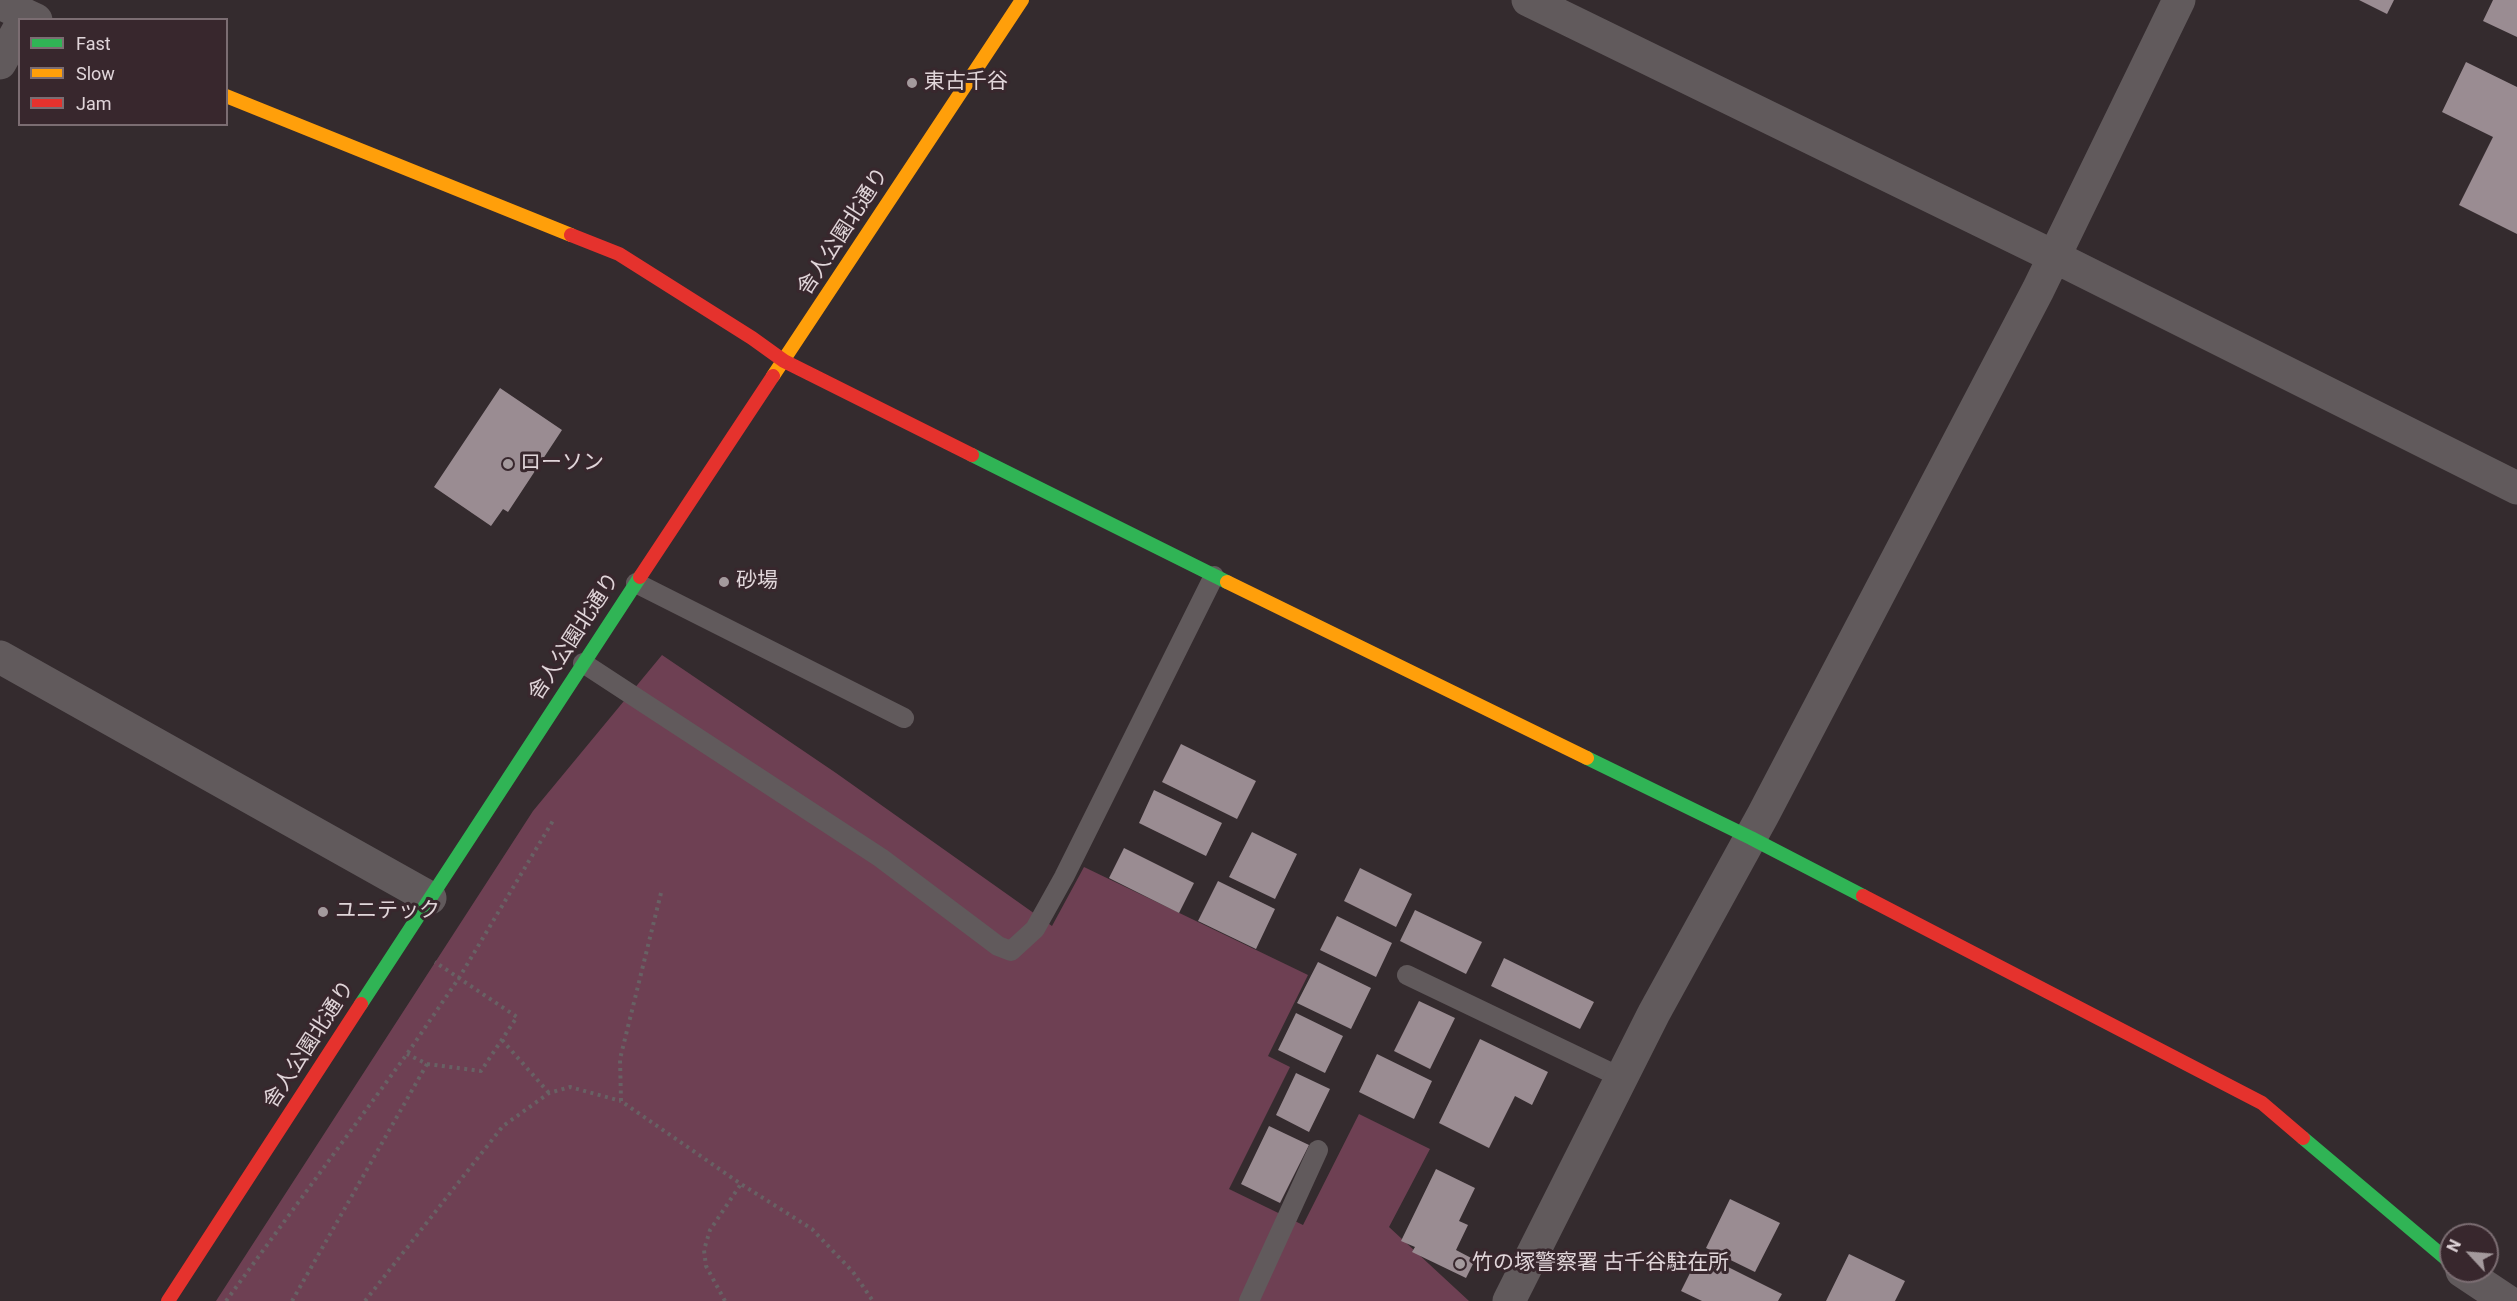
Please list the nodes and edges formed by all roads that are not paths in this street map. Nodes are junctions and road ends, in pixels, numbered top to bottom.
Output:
1 (1022, 0) edge
2 (1528, 0) edge
3 (2179, 0) edge
4 (18, 25) edge
5 (0, 63) edge
6 (228, 97) edge
7 (2055, 256) junction
8 (784, 361) junction
9 (2517, 489) edge
10 (1214, 576) junction
11 (636, 583) junction
12 (0, 657) edge
13 (583, 663) junction
14 (904, 718) dead end
15 (1751, 838) junction
16 (430, 898) junction
17 (1407, 975) dead end
18 (1622, 1078) junction
19 (1318, 1150) dead end
20 (2439, 1253) edge
21 (2480, 1283) edge
22 (2517, 1286) edge
23 (168, 1301) edge
24 (1249, 1301) edge
25 (1509, 1301) edge
26 (2508, 1301) edge

1 - 8 street, 舎人公園北通り
2 - 7 street
3 - 7 street
4 - 5 street
6 - 8 street
7 - 9 street
7 - 15 street
8 - 10 street
8 - 11 street, 舎人公園北通り
10 - 13 lane
10 - 15 street
11 - 13 street, 舎人公園北通り
11 - 14 lane
12 - 16 street
13 - 16 street, 舎人公園北通り
15 - 18 street
15 - 20 street
16 - 23 street, 舎人公園北通り
17 - 18 lane
18 - 25 street
19 - 24 lane
21 - 26 street
22 - 26 street

